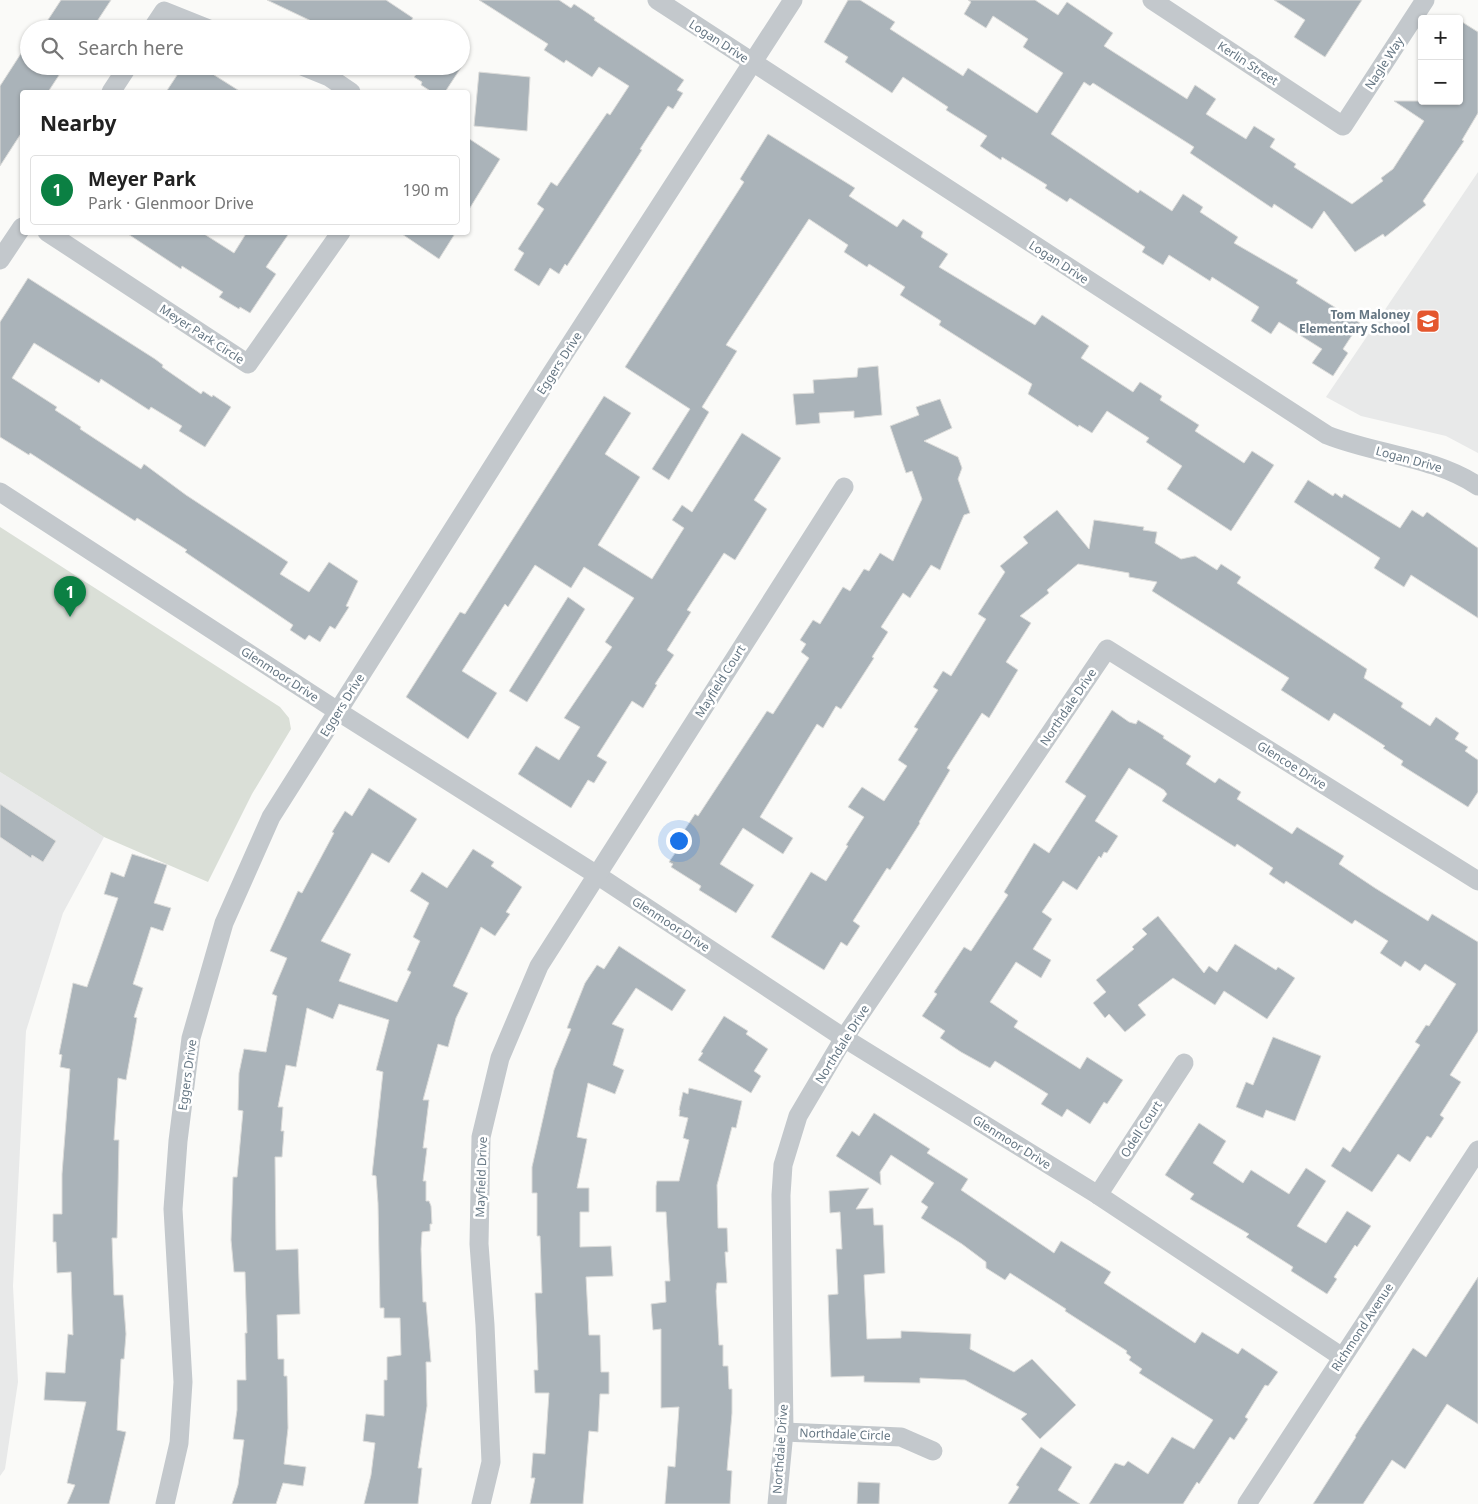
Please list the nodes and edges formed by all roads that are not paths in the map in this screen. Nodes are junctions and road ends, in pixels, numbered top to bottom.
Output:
1 (657, 0) edge
2 (793, 0) edge
3 (1152, 0) edge
4 (1425, 0) edge
5 (158, 20) edge
6 (188, 20) edge
7 (754, 63) junction
8 (122, 75) edge
9 (322, 75) edge
10 (112, 90) edge
11 (348, 90) edge
12 (1343, 126) joint
13 (20, 230) edge
14 (52, 235) edge
15 (339, 235) edge
16 (0, 260) edge
17 (1478, 486) edge
18 (844, 487) dead end
19 (0, 492) edge
20 (1107, 649) joint
21 (339, 712) junction
22 (597, 875) junction
23 (1478, 881) edge
24 (844, 1038) junction
25 (1184, 1063) dead end
26 (1478, 1150) edge
27 (1098, 1195) junction
28 (1342, 1357) junction
29 (784, 1432) junction
30 (933, 1451) dead end
31 (165, 1504) edge
32 (482, 1504) edge
33 (777, 1504) edge
34 (1247, 1504) edge

1 - 7 street, Logan Drive
2 - 7 street, Eggers Drive
3 - 12 street, Kerlin Street
4 - 12 street, Nagle Way
5 - 6 street
7 - 17 street, Logan Drive
7 - 21 street, Eggers Drive
8 - 10 street
9 - 11 street
13 - 16 street
14 - 15 street, Meyer Park Circle
18 - 22 street, Mayfield Court
19 - 21 street, Glenmoor Drive
20 - 23 street, Glencoe Drive
20 - 24 street, Northdale Drive
21 - 22 street, Glenmoor Drive
21 - 31 street, Eggers Drive
22 - 24 street, Glenmoor Drive
22 - 32 street, Mayfield Drive
24 - 27 street, Glenmoor Drive
24 - 29 street, Northdale Drive
25 - 27 street, Odell Court
26 - 28 street, Richmond Avenue
27 - 28 street, Glenmoor Drive
28 - 34 street, Richmond Avenue
29 - 30 street, Northdale Circle
29 - 33 street, Northdale Drive

